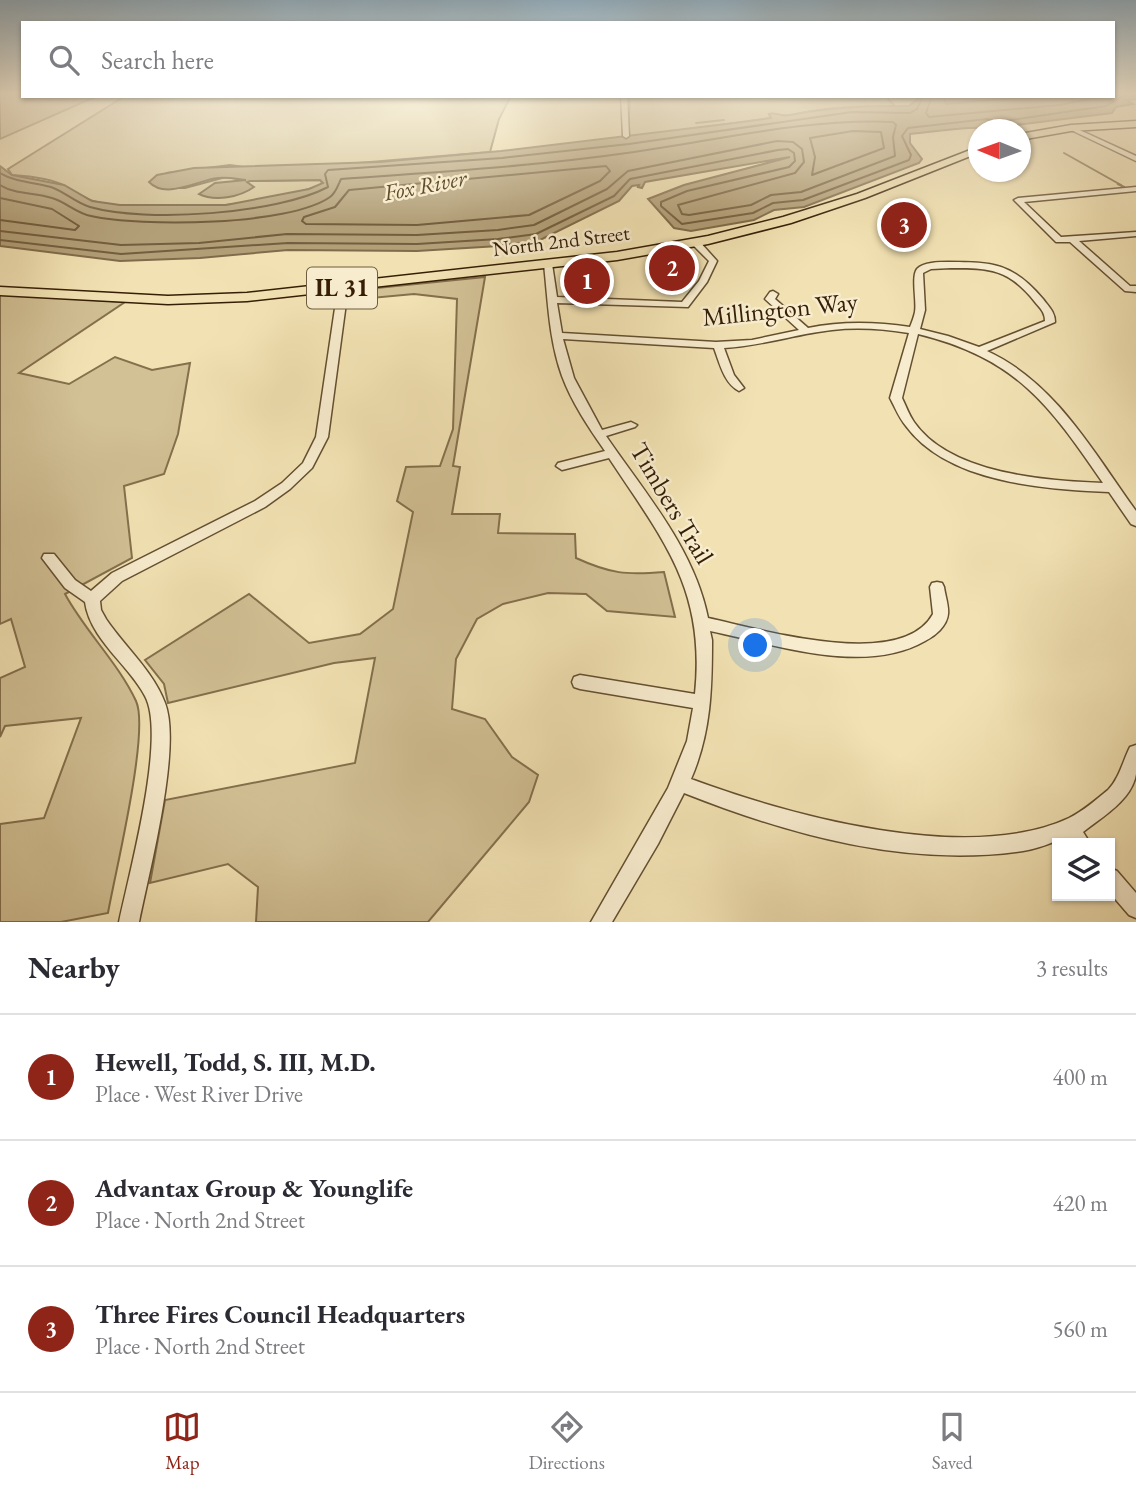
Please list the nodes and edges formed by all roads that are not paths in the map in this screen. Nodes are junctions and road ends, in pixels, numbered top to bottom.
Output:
1 (1088, 136) edge
2 (1136, 153) edge
3 (968, 154) edge
4 (1125, 154) junction
5 (1136, 159) edge
6 (1136, 189) edge
7 (1018, 200) joint
8 (1136, 234) edge
9 (1073, 240) junction
10 (696, 243) junction
11 (548, 264) junction
12 (343, 288) junction
13 (1132, 289) edge
14 (0, 291) edge
15 (773, 294) dead end
16 (134, 299) joint
17 (553, 300) junction
18 (805, 331) junction
19 (914, 332) junction
20 (558, 336) junction
21 (718, 345) junction
22 (978, 351) junction
23 (739, 388) dead end
24 (631, 425) dead end
25 (600, 434) junction
26 (613, 453) junction
27 (562, 466) dead end
28 (1112, 488) junction
29 (1136, 521) edge
30 (49, 558) dead end
31 (937, 587) dead end
32 (92, 599) junction
33 (704, 623) junction
34 (580, 682) dead end
35 (703, 702) junction
36 (1136, 753) edge
37 (680, 783) junction
38 (1074, 836) edge
39 (1115, 884) edge
40 (1136, 908) edge
41 (130, 922) edge
42 (601, 922) edge

1 - 4 street
2 - 4 street
3 - 10 main road, North 2nd Street / IL 31
4 - 5 street
6 - 7 street
7 - 9 street
8 - 9 street
9 - 13 street
10 - 11 main road, North 2nd Street / IL 31
10 - 17 street
11 - 12 main road, North 2nd Street / IL 31
11 - 17 street, Timbers Trail
12 - 16 main road, North 2nd Street / IL 31
12 - 32 street
14 - 16 main road, IL 31
15 - 18 street
17 - 20 street, Timbers Trail
18 - 19 street, Millington Way
18 - 21 street, Millington Way
19 - 22 street, Millington Way
19 - 22 street
19 - 28 street
20 - 21 street, Millington Way
20 - 25 street, Timbers Trail
21 - 23 street
22 - 28 street, Millington Way
24 - 25 street
25 - 26 street, Timbers Trail
26 - 27 street
26 - 33 street, Timbers Trail
28 - 29 street, Millington Way
30 - 32 street
31 - 33 street
32 - 41 street
33 - 35 street, Timbers Trail
34 - 35 street
35 - 37 street, Timbers Trail
36 - 38 street
37 - 38 street
37 - 42 street, Timbers Trail
39 - 40 street

